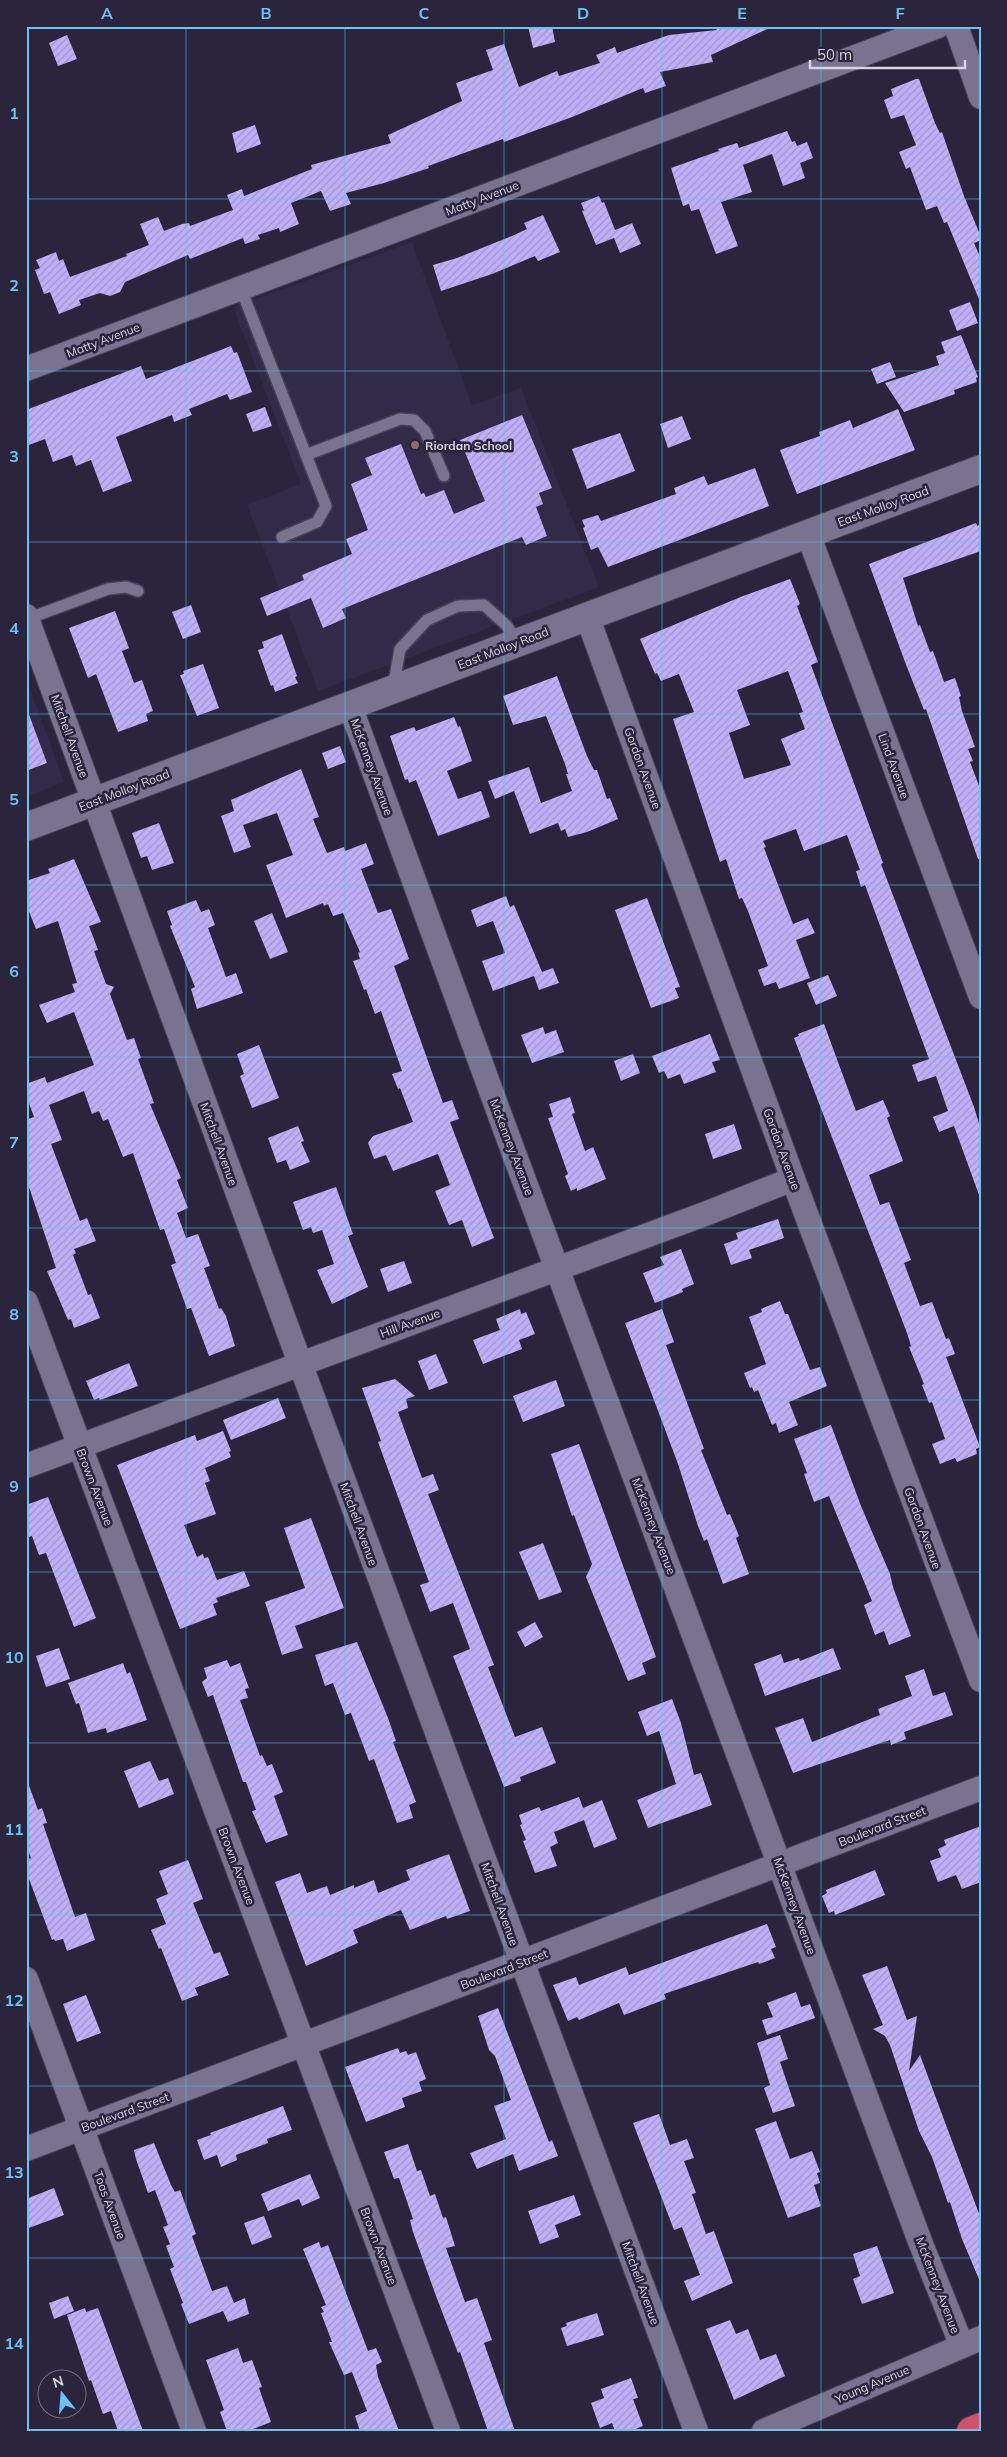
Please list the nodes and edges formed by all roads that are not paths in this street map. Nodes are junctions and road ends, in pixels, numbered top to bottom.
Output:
1 (938, 26) edge
2 (956, 26) edge
3 (981, 97) edge
4 (241, 289) junction
5 (26, 369) edge
6 (306, 455) junction
7 (981, 469) edge
8 (444, 476) dead end
9 (808, 534) junction
10 (282, 536) dead end
11 (138, 591) dead end
12 (587, 616) junction
13 (28, 623) edge
14 (518, 642) junction
15 (392, 690) junction
16 (350, 706) junction
17 (93, 801) junction
18 (26, 827) edge
19 (981, 998) edge
20 (792, 1179) junction
21 (558, 1268) junction
22 (26, 1302) edge
23 (300, 1363) junction
24 (79, 1446) junction
25 (26, 1466) edge
26 (981, 1680) edge
27 (981, 1788) edge
28 (779, 1865) junction
29 (522, 1963) junction
30 (26, 1979) edge
31 (304, 2045) junction
32 (82, 2128) junction
33 (26, 2149) edge
34 (971, 2342) edge
35 (981, 2427) edge
36 (194, 2431) edge
37 (448, 2431) edge
38 (696, 2431) edge
39 (764, 2431) edge
40 (972, 2431) edge

1 - 4 street, Matty Avenue
2 - 3 street
4 - 5 street, Matty Avenue
4 - 6 lane
6 - 8 lane
6 - 10 lane
7 - 9 street, East Molloy Road
9 - 12 street, East Molloy Road
9 - 19 street, Lind Avenue
11 - 13 lane
12 - 14 street, East Molloy Road
12 - 20 street, Gordon Avenue
13 - 17 street, Mitchell Avenue
14 - 15 street, East Molloy Road
14 - 15 lane
15 - 16 street, East Molloy Road
16 - 17 street, East Molloy Road
16 - 21 street, McKenney Avenue
17 - 18 street, East Molloy Road
17 - 23 street, Mitchell Avenue
20 - 21 street, Hill Avenue
20 - 26 street, Gordon Avenue
21 - 23 street, Hill Avenue
21 - 28 street, McKenney Avenue
22 - 24 street, Brown Avenue
23 - 24 street, Hill Avenue
23 - 29 street, Mitchell Avenue
24 - 25 street, Hill Avenue
24 - 31 street, Brown Avenue
27 - 28 street, Boulevard Street
28 - 29 street, Boulevard Street
28 - 34 street, McKenney Avenue
29 - 31 street, Boulevard Street
29 - 38 street, Mitchell Avenue
30 - 32 street, Toas Avenue
31 - 32 street, Boulevard Street
31 - 37 street, Brown Avenue
32 - 33 street, Boulevard Street
32 - 36 street, Toas Avenue
34 - 39 street, Young Avenue
35 - 40 highway

